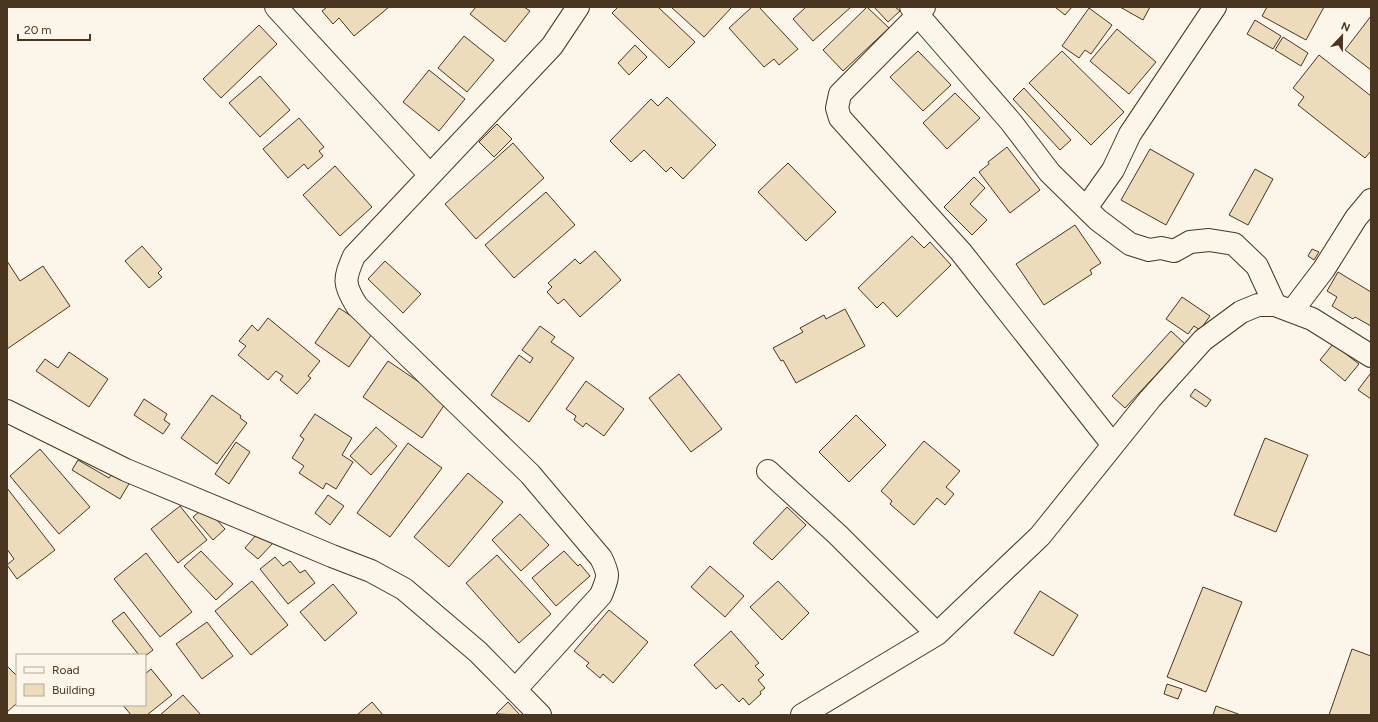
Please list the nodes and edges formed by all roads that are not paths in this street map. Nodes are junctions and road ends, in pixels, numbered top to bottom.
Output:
1 (276, 7) edge
2 (578, 7) edge
3 (1215, 7) edge
4 (918, 10) edge
5 (430, 175) junction
6 (1371, 200) edge
7 (1086, 208) junction
8 (1284, 308) junction
9 (1371, 356) edge
10 (7, 412) edge
11 (1113, 445) junction
12 (768, 471) dead end
13 (938, 634) junction
14 (515, 690) junction
15 (540, 715) edge
16 (802, 715) edge

1 - 5 street
2 - 5 street
3 - 7 street
4 - 7 street
4 - 11 street
5 - 14 street
6 - 8 street
7 - 8 street
8 - 9 street
8 - 11 street
10 - 14 street
11 - 13 street
12 - 13 street
13 - 16 street
14 - 15 street

